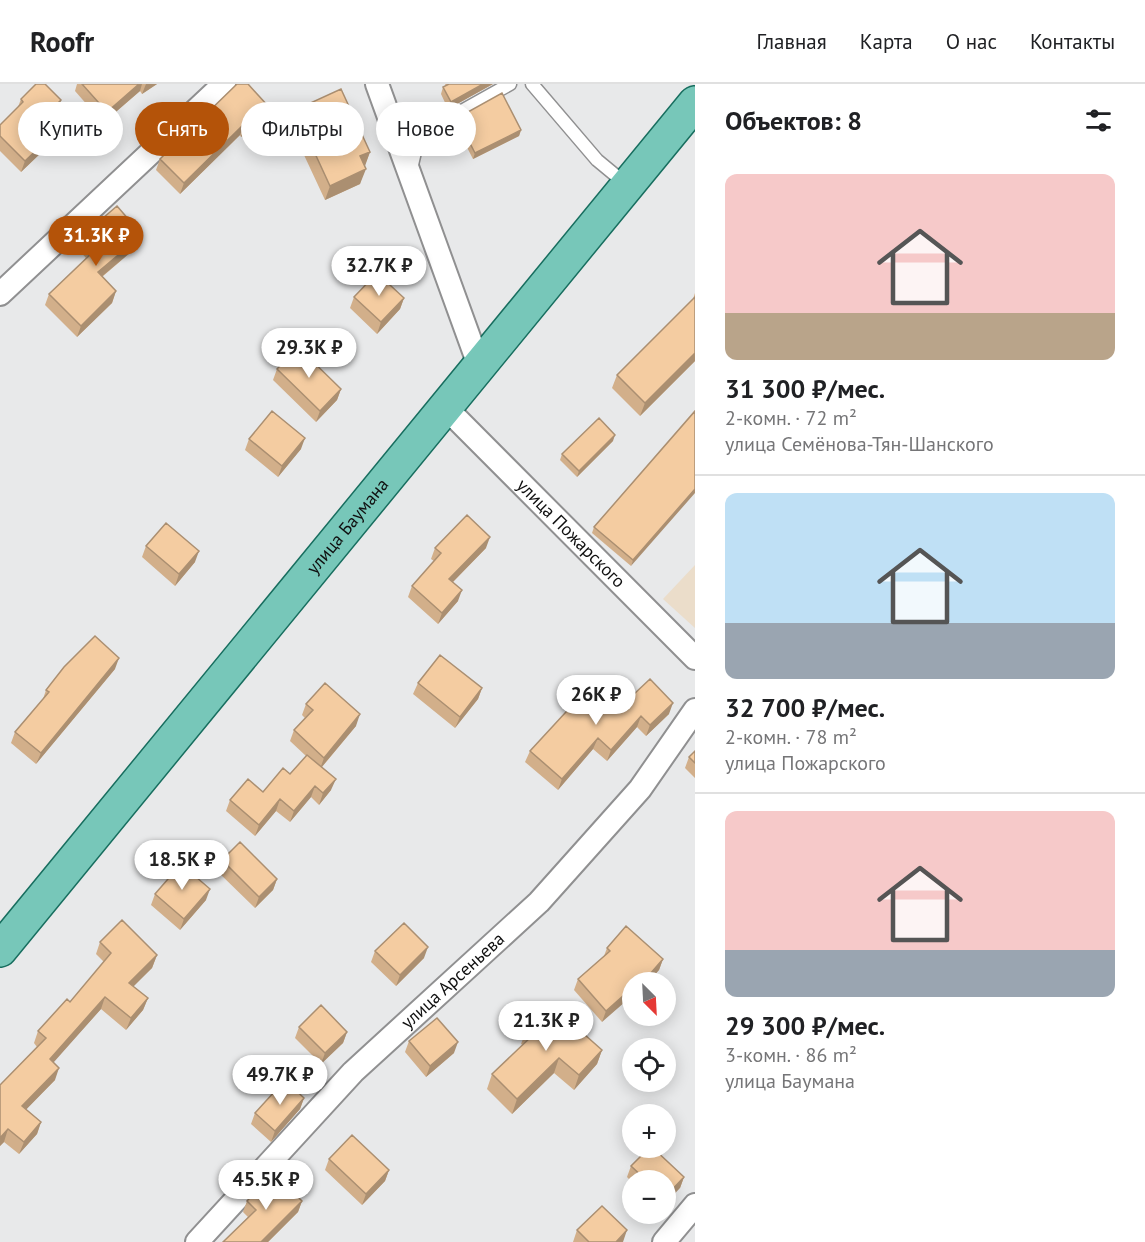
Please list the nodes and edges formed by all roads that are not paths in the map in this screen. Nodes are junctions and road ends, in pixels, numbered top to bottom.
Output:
1 (224, 84) edge
2 (378, 84) edge
3 (510, 84) edge
4 (532, 84) edge
5 (695, 103) edge
6 (410, 176) junction
7 (627, 185) junction
8 (0, 294) edge
9 (479, 365) junction
10 (446, 408) junction
11 (695, 658) edge
12 (695, 710) edge
13 (0, 950) edge
14 (695, 1205) edge
15 (196, 1242) edge
16 (664, 1242) edge

1 - 8 street
2 - 6 street
3 - 6 lane
4 - 7 lane
5 - 7 main road, улица Баумана
6 - 9 street
7 - 9 main road, улица Баумана
9 - 10 main road, улица Баумана
10 - 11 street, улица Пожарского
10 - 13 main road, улица Баумана
12 - 15 street, улица Арсеньева
14 - 16 street

